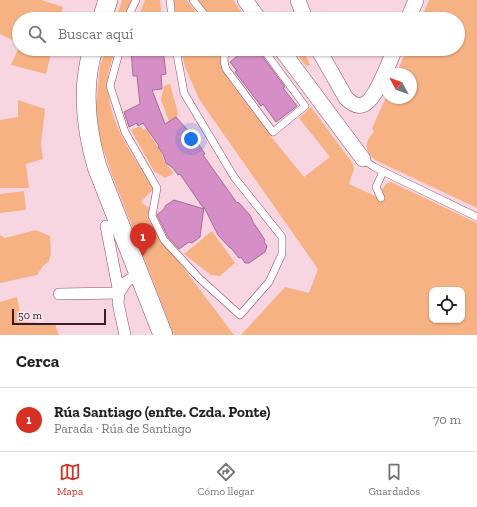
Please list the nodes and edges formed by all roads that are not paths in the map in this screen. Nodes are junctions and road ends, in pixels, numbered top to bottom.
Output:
1 (108, 0) edge
2 (136, 0) edge
3 (170, 0) edge
4 (193, 0) edge
5 (245, 0) edge
6 (416, 0) edge
7 (104, 12) edge
8 (130, 12) edge
9 (171, 12) edge
10 (202, 12) edge
11 (254, 12) edge
12 (411, 12) edge
13 (92, 56) edge
14 (118, 56) edge
15 (177, 56) edge
16 (224, 56) edge
17 (268, 56) edge
18 (286, 56) edge
19 (322, 56) edge
20 (392, 56) edge
21 (363, 159) joint
22 (383, 172) junction
23 (381, 198) dead end
24 (477, 217) edge
25 (106, 226) dead end
26 (138, 274) junction
27 (119, 293) junction
28 (59, 294) dead end
29 (125, 335) edge
30 (163, 335) edge

1 - 7 street
2 - 8 lane
3 - 9 lane
4 - 10 lane
5 - 11 street
6 - 12 street
13 - 26 street
14 - 15 lane
16 - 17 lane
18 - 21 street
19 - 20 street
21 - 22 lane
22 - 23 lane
22 - 24 lane
25 - 27 street
26 - 27 street
26 - 30 street
27 - 28 street
27 - 29 street

